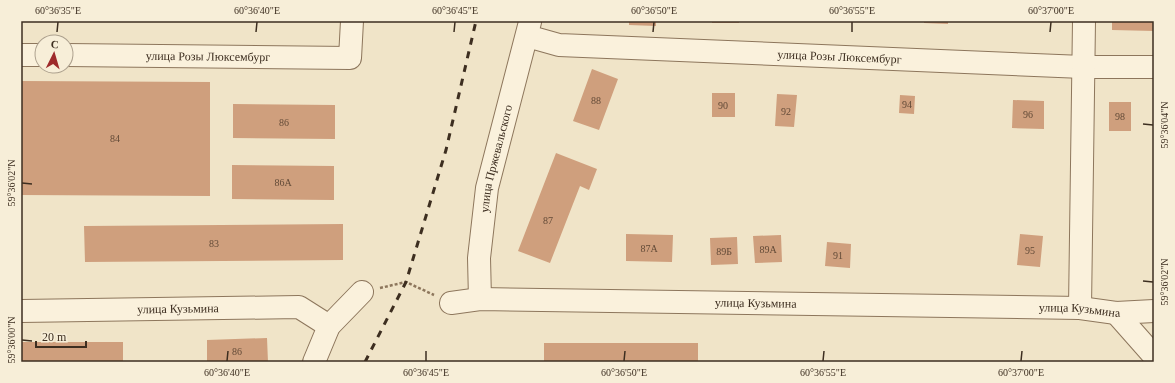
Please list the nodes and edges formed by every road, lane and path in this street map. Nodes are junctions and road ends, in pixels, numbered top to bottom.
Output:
1 (352, 21) edge
2 (1084, 21) edge
3 (529, 28) edge
4 (21, 55) edge
5 (34, 55) edge
6 (74, 55) edge
7 (1154, 67) edge
8 (1083, 68) junction
9 (362, 292) joint
10 (480, 299) junction
11 (450, 303) joint
12 (1080, 308) junction
13 (21, 310) edge
14 (1154, 311) edge
15 (1116, 313) junction
16 (329, 326) junction
17 (1154, 356) edge
18 (314, 362) edge

1 - 6 street, улица Розы Люксембург
2 - 8 street
3 - 8 street, улица Розы Люксембург
3 - 10 street, улица Пржевальского
4 - 5 street
7 - 8 street, улица Розы Люксембург
8 - 12 street
9 - 11 path
9 - 16 street
10 - 11 street, улица Кузьмина
10 - 12 street, улица Кузьмина
12 - 15 street, улица Кузьмина
13 - 16 street, улица Кузьмина
14 - 15 street, улица Кузьмина
15 - 17 street
16 - 18 street

